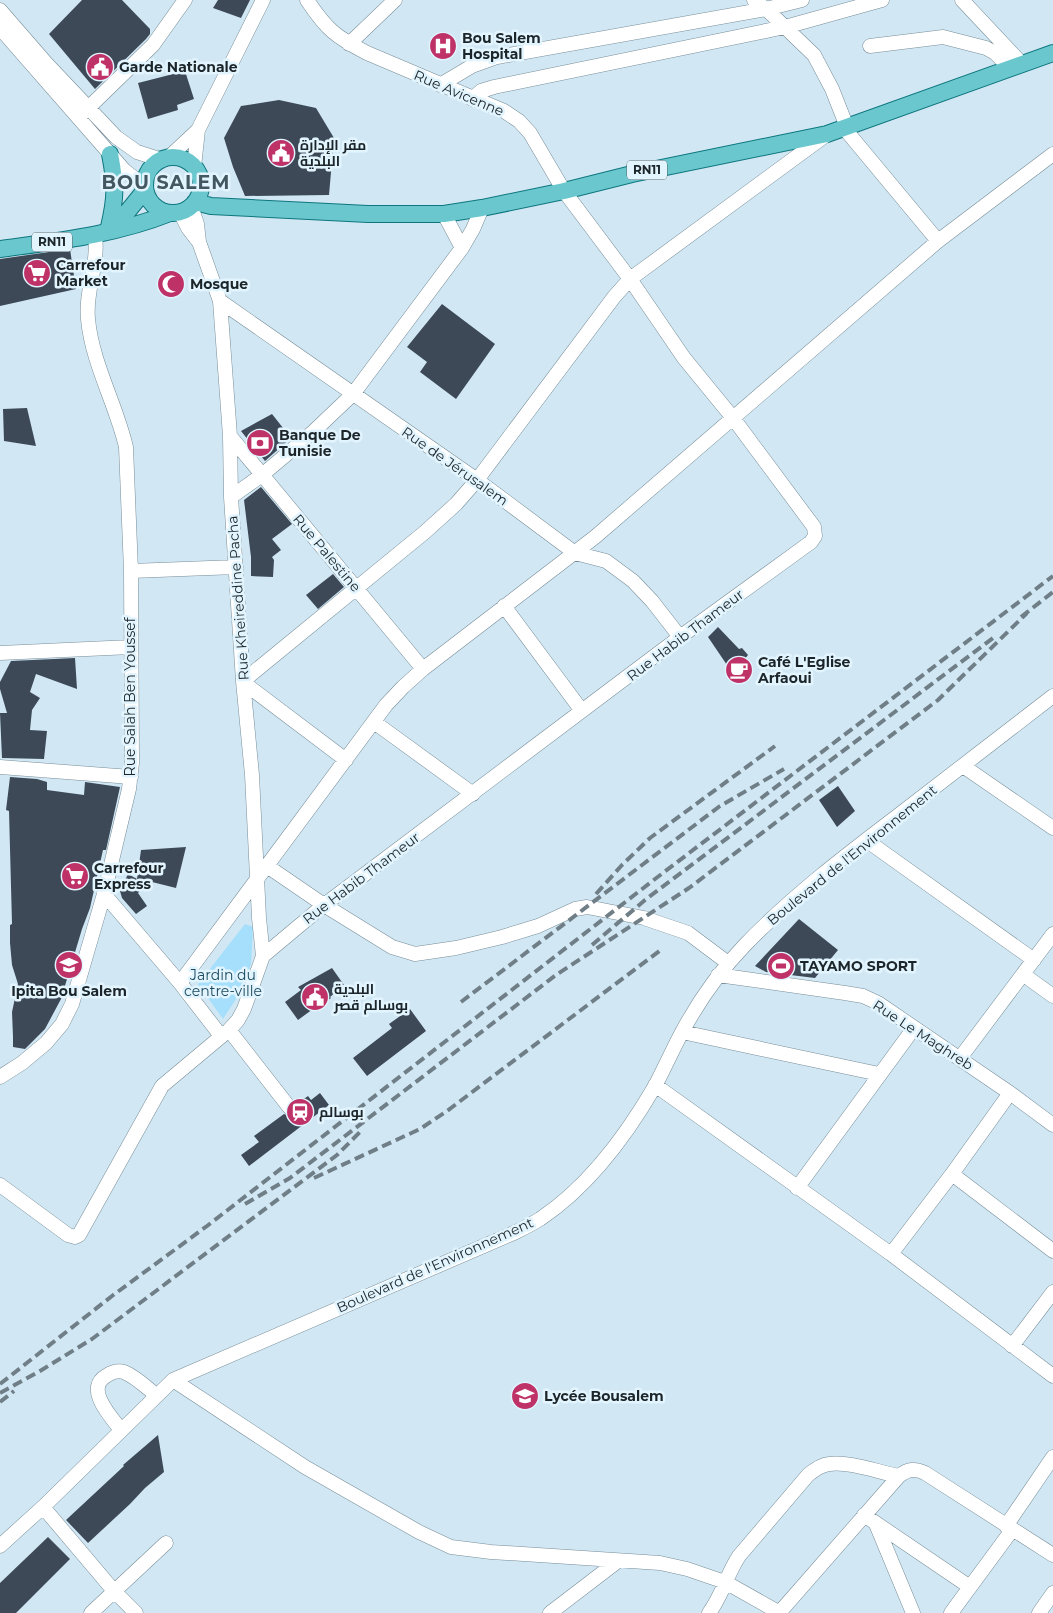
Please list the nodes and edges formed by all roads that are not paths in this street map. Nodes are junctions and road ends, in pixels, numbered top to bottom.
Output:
1 (184, 0) edge
2 (263, 0) edge
3 (307, 0) edge
4 (395, 0) edge
5 (754, 0) edge
6 (802, 0) edge
7 (882, 0) edge
8 (962, 0) edge
9 (766, 9) junction
10 (0, 10) edge
11 (785, 27) junction
12 (0, 28) edge
13 (349, 44) junction
14 (870, 46) dead end
15 (1053, 53) edge
16 (1016, 66) junction
17 (440, 85) junction
18 (472, 99) junction
19 (83, 112) junction
20 (845, 127) junction
21 (198, 130) junction
22 (827, 134) junction
23 (110, 154) junction
24 (1053, 154) edge
25 (165, 159) junction
26 (194, 167) junction
27 (145, 188) junction
28 (564, 191) junction
29 (187, 204) junction
30 (482, 208) junction
31 (444, 214) junction
32 (102, 232) junction
33 (938, 241) junction
34 (462, 248) junction
35 (0, 249) edge
36 (630, 279) junction
37 (220, 301) junction
38 (354, 394) junction
39 (733, 418) junction
40 (230, 436) junction
41 (262, 475) junction
42 (477, 480) junction
43 (231, 496) junction
44 (811, 542) joint
45 (575, 553) junction
46 (236, 567) junction
47 (130, 571) junction
48 (356, 589) junction
49 (504, 606) junction
50 (680, 637) junction
51 (131, 647) junction
52 (0, 652) edge
53 (423, 669) junction
54 (244, 682) junction
55 (1053, 696) edge
56 (582, 711) junction
57 (374, 722) junction
58 (346, 760) junction
59 (962, 766) junction
60 (0, 768) edge
61 (131, 777) junction
62 (473, 794) junction
63 (1053, 828) edge
64 (866, 840) junction
65 (267, 866) junction
66 (257, 880) junction
67 (104, 894) junction
68 (324, 905) junction
69 (1053, 934) edge
70 (263, 956) junction
71 (1034, 960) junction
72 (728, 963) junction
73 (1024, 974) junction
74 (718, 975) junction
75 (180, 982) junction
76 (1053, 996) edge
77 (914, 1028) junction
78 (682, 1032) junction
79 (225, 1033) junction
80 (960, 1058) junction
81 (879, 1074) junction
82 (0, 1078) edge
83 (655, 1086) junction
84 (1010, 1093) junction
85 (289, 1107) dead end
86 (1053, 1125) edge
87 (952, 1174) junction
88 (0, 1185) edge
89 (798, 1188) junction
90 (1053, 1251) edge
91 (891, 1254) junction
92 (1053, 1292) edge
93 (1012, 1346) junction
94 (1053, 1376) edge
95 (173, 1380) junction
96 (156, 1395) junction
97 (122, 1430) junction
98 (1053, 1457) edge
99 (899, 1476) junction
100 (43, 1507) junction
101 (864, 1515) junction
102 (876, 1523) junction
103 (1009, 1528) junction
104 (166, 1543) dead end
105 (0, 1546) edge
106 (1053, 1555) edge
107 (618, 1561) junction
108 (725, 1582) junction
109 (970, 1587) junction
110 (114, 1591) junction
111 (1053, 1593) edge
112 (90, 1613) edge
113 (136, 1613) edge
114 (550, 1613) edge
115 (709, 1613) edge
116 (779, 1613) edge
117 (913, 1613) edge
118 (951, 1613) edge
119 (1038, 1613) edge

1 - 19 street
2 - 21 street
3 - 13 street, Rue Avicenne
4 - 13 street
5 - 9 street
6 - 9 street
7 - 11 street
8 - 16 street
9 - 11 street
9 - 17 street
10 - 19 street
11 - 18 street
11 - 20 street
12 - 19 street
13 - 17 street, Rue Avicenne
14 - 16 street
15 - 16 main road, RN11
16 - 20 main road, RN11
17 - 18 street, Rue Avicenne
18 - 28 street, Rue Avicenne
19 - 23 street
19 - 25 street
20 - 22 main road, RN11
20 - 33 street
21 - 25 street
21 - 26 street
22 - 28 main road, RN11
22 - 36 street
23 - 27 street
23 - 32 main road
24 - 33 street
25 - 26 main road
25 - 27 main road
26 - 29 main road
27 - 29 main road, RN11
27 - 32 main road
28 - 30 main road, RN11
28 - 36 street, Rue Avicenne
29 - 31 main road, RN11
29 - 32 main road, RN11
29 - 37 street, Rue Kheireddine Pacha
30 - 31 main road, RN11
30 - 34 street
31 - 34 street
32 - 35 main road, RN11
32 - 47 street, Rue Salah Ben Youssef
33 - 39 street
34 - 38 street
36 - 39 street, Rue Avicenne
36 - 42 street
37 - 38 street, Rue de Jérusalem
37 - 40 street, Rue Kheireddine Pacha
38 - 41 street
38 - 42 street, Rue de Jérusalem
39 - 44 street, Rue Avicenne
39 - 45 street
40 - 41 street, Rue Palestine
40 - 43 street, Rue Kheireddine Pacha
41 - 43 street
41 - 48 street, Rue Palestine
42 - 45 street, Rue de Jérusalem
42 - 48 street
43 - 46 street, Rue Kheireddine Pacha
44 - 50 street, Rue Habib Thameur
45 - 49 street
45 - 50 street, Rue de Jérusalem
46 - 47 street
46 - 54 street, Rue Kheireddine Pacha
47 - 51 street, Rue Salah Ben Youssef
48 - 53 street, Rue Palestine
48 - 54 street
49 - 53 street
49 - 56 street
50 - 56 street, Rue Habib Thameur
51 - 52 street
51 - 61 street, Rue Salah Ben Youssef
53 - 57 street
54 - 58 street
54 - 66 street, Rue Kheireddine Pacha
55 - 59 street, Boulevard de l'Environnement
56 - 62 street, Rue Habib Thameur
57 - 58 street
57 - 62 street
58 - 65 street
59 - 63 street
59 - 64 street, Boulevard de l'Environnement
60 - 61 street
61 - 67 street, Rue Salah Ben Youssef
62 - 68 street, Rue Habib Thameur
64 - 71 street
64 - 72 street, Boulevard de l'Environnement
65 - 66 street
65 - 68 street
66 - 70 street, Rue Kheireddine Pacha
66 - 75 street
67 - 75 street
67 - 82 street, Rue Salah Ben Youssef
68 - 70 street, Rue Habib Thameur
68 - 72 street
69 - 71 street
70 - 79 street
71 - 73 street
72 - 74 street, Boulevard de l'Environnement
73 - 76 street
73 - 80 street
74 - 77 street, Rue Le Maghreb
74 - 78 street, Boulevard de l'Environnement
75 - 79 street
77 - 80 street, Rue Le Maghreb
77 - 81 street
78 - 81 street
78 - 83 street, Boulevard de l'Environnement
79 - 85 street
79 - 88 street
80 - 84 street, Rue Le Maghreb
81 - 89 street
83 - 89 street
83 - 95 street, Boulevard de l'Environnement
84 - 86 street, Rue Le Maghreb
84 - 87 street
87 - 90 street
87 - 91 street
89 - 91 street
91 - 93 street
92 - 93 street
93 - 94 street
95 - 96 street, Boulevard de l'Environnement
95 - 107 street
96 - 97 street, Boulevard de l'Environnement
96 - 97 street
97 - 100 street, Boulevard de l'Environnement
98 - 103 street
99 - 101 street
99 - 103 street
99 - 108 street
100 - 105 street, Boulevard de l'Environnement
100 - 110 street
101 - 102 street
101 - 116 street
102 - 109 street
102 - 117 street
103 - 106 street
103 - 109 street
104 - 110 street
107 - 108 street
107 - 114 street
108 - 115 street
108 - 116 street
109 - 118 street
110 - 112 street
110 - 113 street
111 - 119 street

